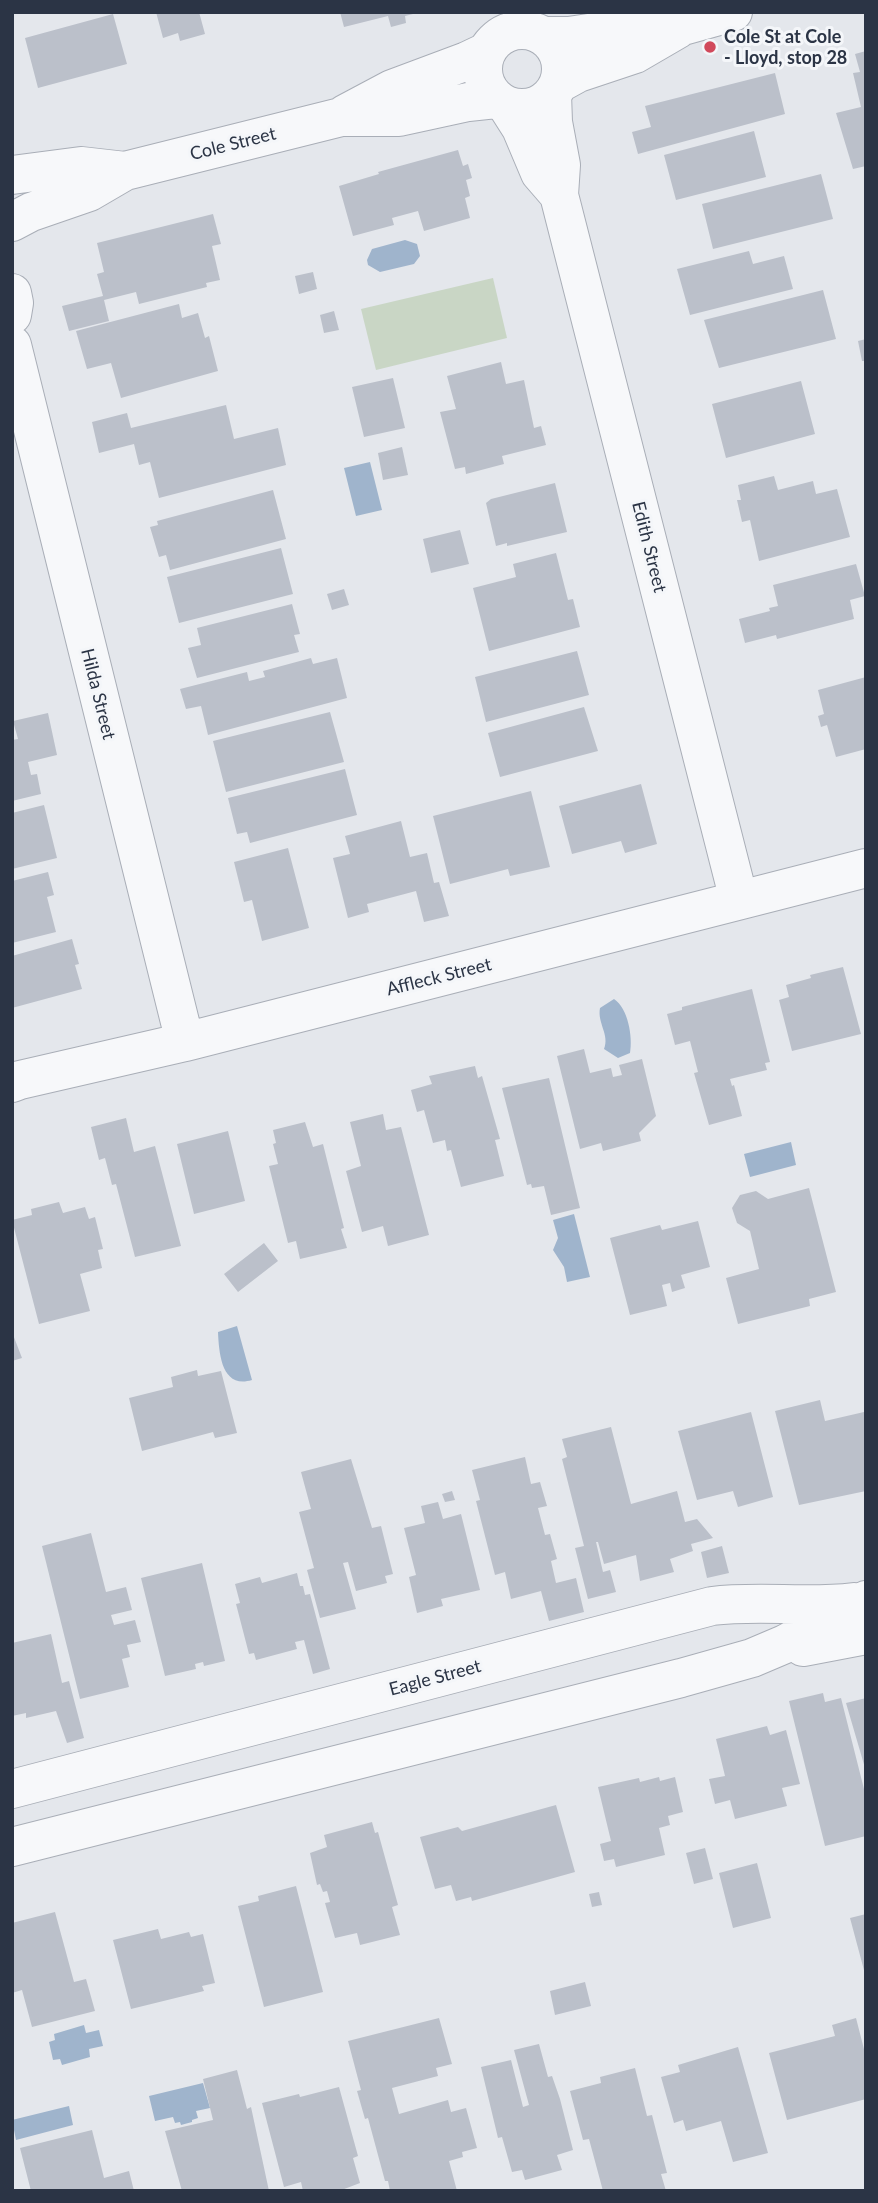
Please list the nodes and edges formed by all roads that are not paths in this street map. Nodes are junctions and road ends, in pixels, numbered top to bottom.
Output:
1 (733, 12) edge
2 (683, 26) junction
3 (539, 27) edge
4 (491, 35) edge
5 (555, 89) junction
6 (502, 102) junction
7 (341, 117) junction
8 (125, 171) junction
9 (12, 175) edge
10 (12, 195) edge
11 (559, 195) junction
12 (12, 221) edge
13 (12, 293) edge
14 (12, 315) edge
15 (12, 345) edge
16 (866, 868) edge
17 (739, 900) junction
18 (185, 1042) junction
19 (12, 1083) edge
20 (864, 1612) edge
21 (12, 1789) edge
22 (12, 1847) edge

1 - 2 street
2 - 3 street
2 - 5 street
3 - 4 street
3 - 5 street
4 - 6 street
4 - 7 street, Cole Street
5 - 6 street
5 - 11 street, Edith Street
6 - 7 street, Cole Street
6 - 11 street, Edith Street
7 - 8 street, Cole Street
8 - 9 street, Cole Street
8 - 12 street, Cole Street
10 - 12 street
11 - 17 street, Edith Street
13 - 14 street
15 - 18 street, Hilda Street
16 - 17 street, Affleck Street
17 - 18 street, Affleck Street
18 - 19 street, Affleck Street
20 - 21 street, Eagle Street
20 - 22 street, Eagle Street

